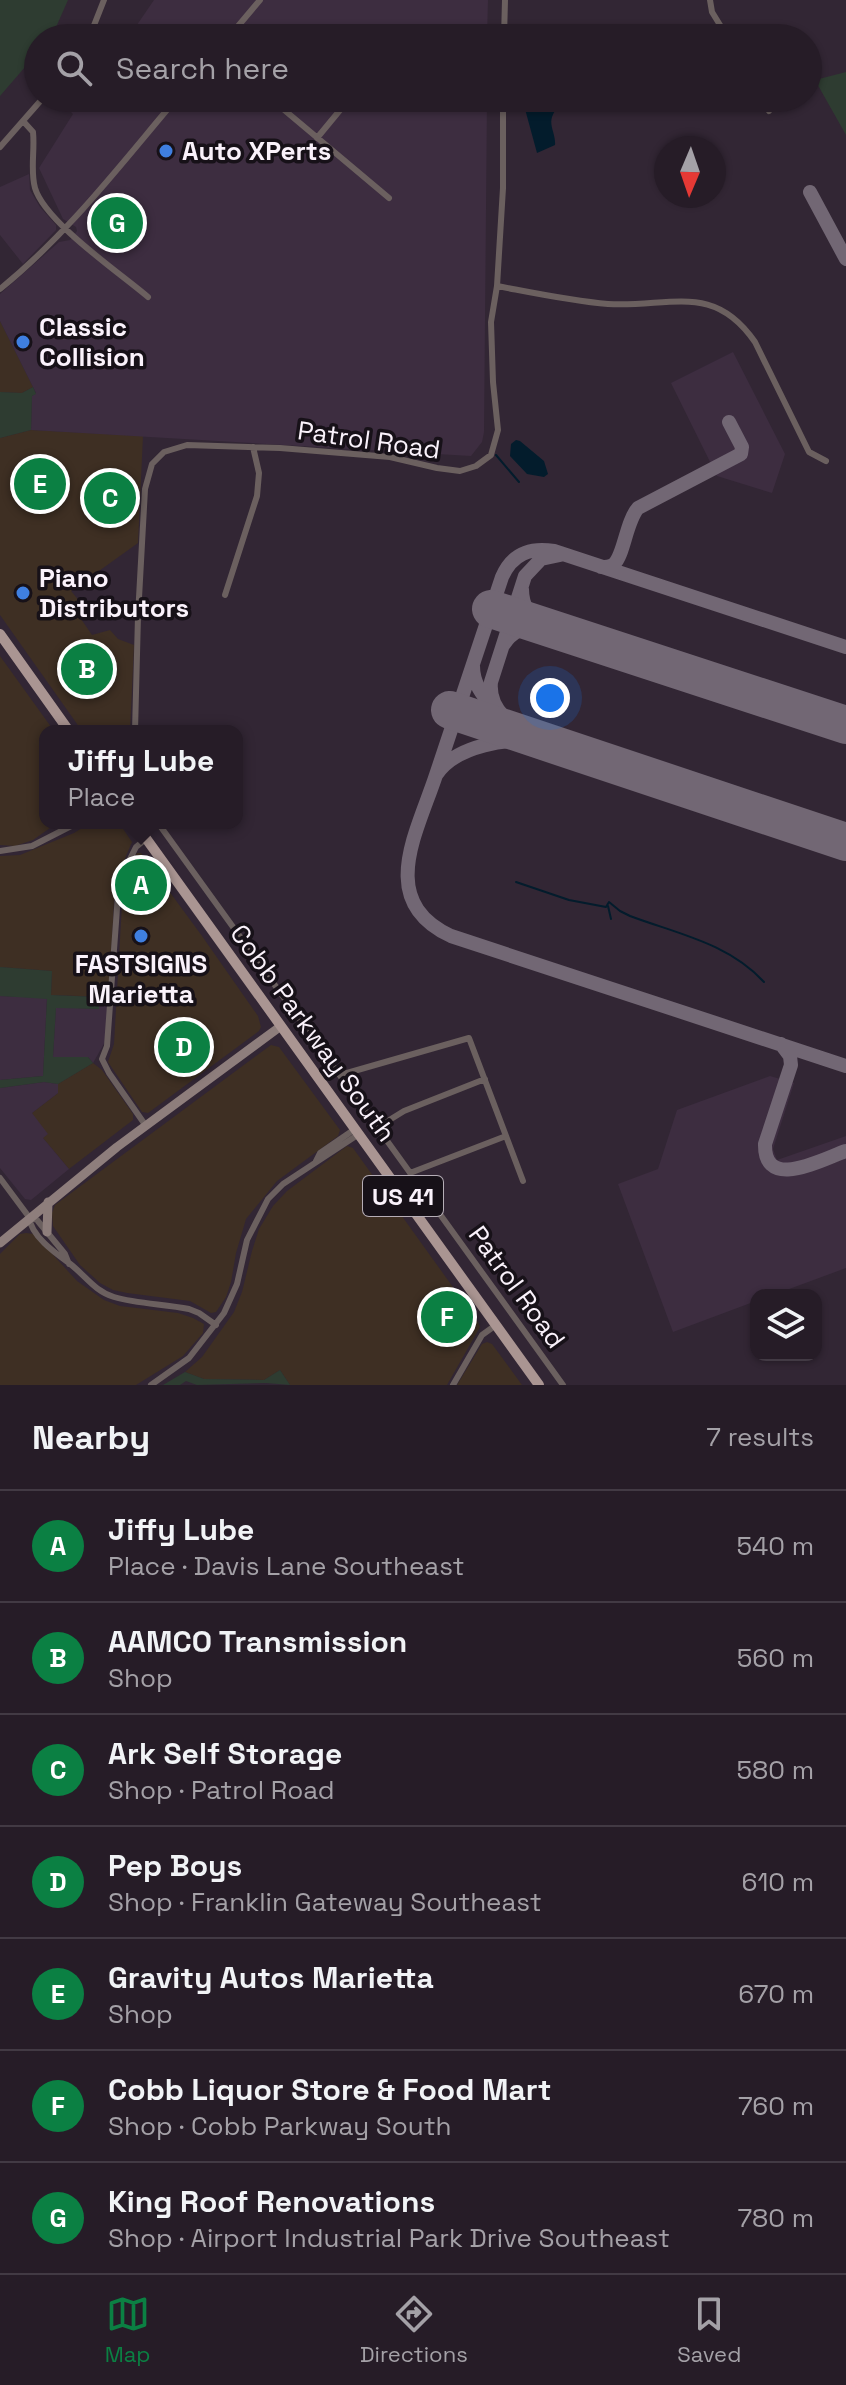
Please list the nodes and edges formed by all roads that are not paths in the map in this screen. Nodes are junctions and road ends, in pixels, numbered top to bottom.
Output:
1 (104, 0) edge
2 (260, 0) edge
3 (505, 0) edge
4 (710, 0) edge
5 (95, 24) edge
6 (240, 24) edge
7 (504, 24) edge
8 (719, 24) edge
9 (31, 112) edge
10 (165, 112) edge
11 (286, 112) edge
12 (338, 112) edge
13 (503, 112) edge
14 (23, 121) junction
15 (317, 138) junction
16 (0, 147) edge
17 (389, 198) dead end
18 (66, 229) junction
19 (497, 286) junction
20 (0, 289) edge
21 (148, 297) dead end
22 (253, 447) junction
23 (826, 461) dead end
24 (225, 595) dead end
25 (0, 634) edge
26 (65, 725) edge
27 (135, 725) edge
28 (62, 829) edge
29 (66, 829) edge
30 (140, 829) edge
31 (162, 829) edge
32 (58, 833) junction
33 (147, 838) junction
34 (0, 851) edge
35 (281, 1026) junction
36 (340, 1075) junction
37 (485, 1079) junction
38 (146, 1126) junction
39 (378, 1127) junction
40 (357, 1131) junction
41 (506, 1136) junction
42 (410, 1173) junction
43 (0, 1178) edge
44 (523, 1181) dead end
45 (48, 1202) junction
46 (29, 1217) junction
47 (47, 1232) junction
48 (0, 1243) edge
49 (69, 1264) junction
50 (216, 1325) junction
51 (496, 1325) junction
52 (151, 1385) edge
53 (453, 1385) edge
54 (539, 1385) edge
55 (563, 1385) edge

1 - 5 street
2 - 6 street
3 - 7 street
4 - 8 street
9 - 14 street
10 - 18 street
11 - 15 street
12 - 15 street
13 - 19 street, Patrol Road
14 - 16 street
14 - 18 street
15 - 17 street
18 - 20 street
18 - 21 street
19 - 22 street, Patrol Road
19 - 23 street
22 - 24 street
22 - 27 street, Patrol Road
25 - 26 main road
28 - 32 street
29 - 32 street
30 - 33 main road, Cobb Parkway South / US 41
31 - 36 street, Patrol Road
32 - 34 street
33 - 35 main road, Cobb Parkway South / US 41
33 - 38 street
35 - 38 street
35 - 40 main road, Cobb Parkway South / US 41
36 - 37 street
36 - 39 street, Patrol Road
37 - 39 street
37 - 41 street
38 - 45 street
39 - 42 street, Patrol Road
40 - 50 street
40 - 51 main road, Cobb Parkway South / US 41
41 - 42 street
41 - 44 street
42 - 55 street, Patrol Road
43 - 46 street
45 - 46 street
45 - 47 street
46 - 47 street
46 - 48 street
46 - 49 street
47 - 49 street
49 - 50 street
50 - 52 street
51 - 53 street
51 - 54 main road, Cobb Parkway South / US 41

